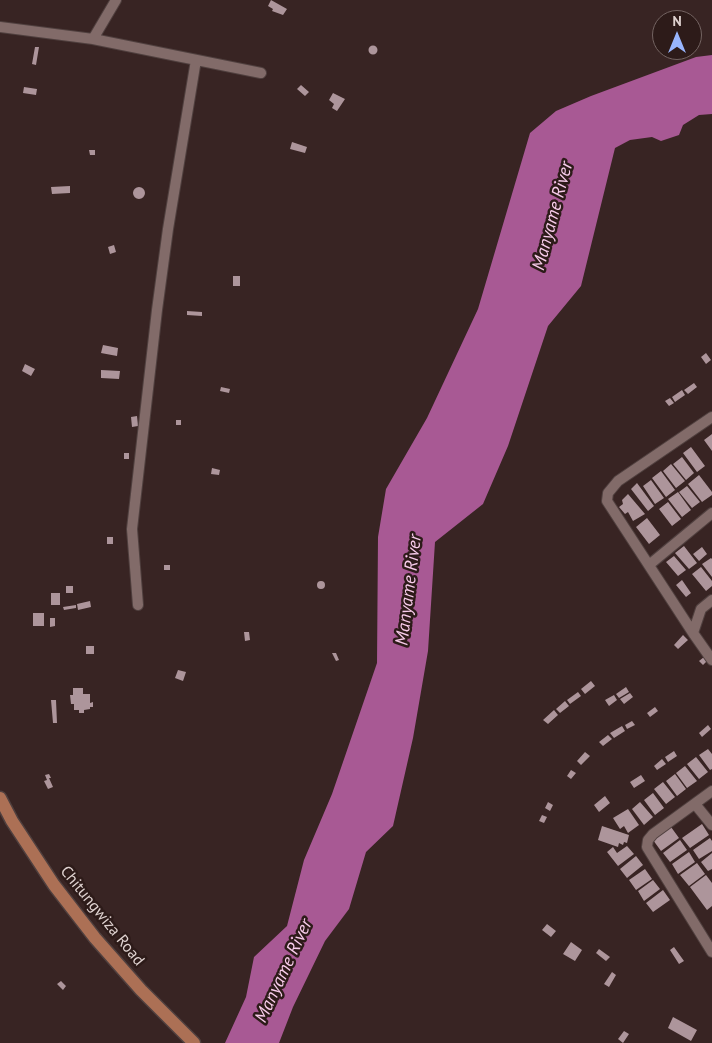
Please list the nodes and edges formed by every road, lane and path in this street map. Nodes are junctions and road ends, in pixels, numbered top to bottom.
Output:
1 (116, 0) edge
2 (0, 27) edge
3 (93, 40) junction
4 (196, 60) junction
5 (261, 74) dead end
6 (712, 417) edge
7 (712, 513) edge
8 (649, 565) junction
9 (712, 600) edge
10 (138, 605) dead end
11 (693, 633) junction
12 (712, 660) edge
13 (712, 791) edge
14 (0, 798) edge
15 (695, 804) junction
16 (712, 825) edge
17 (712, 952) edge
18 (192, 1041) edge

1 - 3 street
2 - 3 street
3 - 4 street
4 - 5 street
4 - 10 street
6 - 8 street
7 - 8 street
8 - 11 street
9 - 11 street
11 - 12 street
13 - 15 street
14 - 18 main road, Chitungwiza Road
15 - 16 street
15 - 17 street

